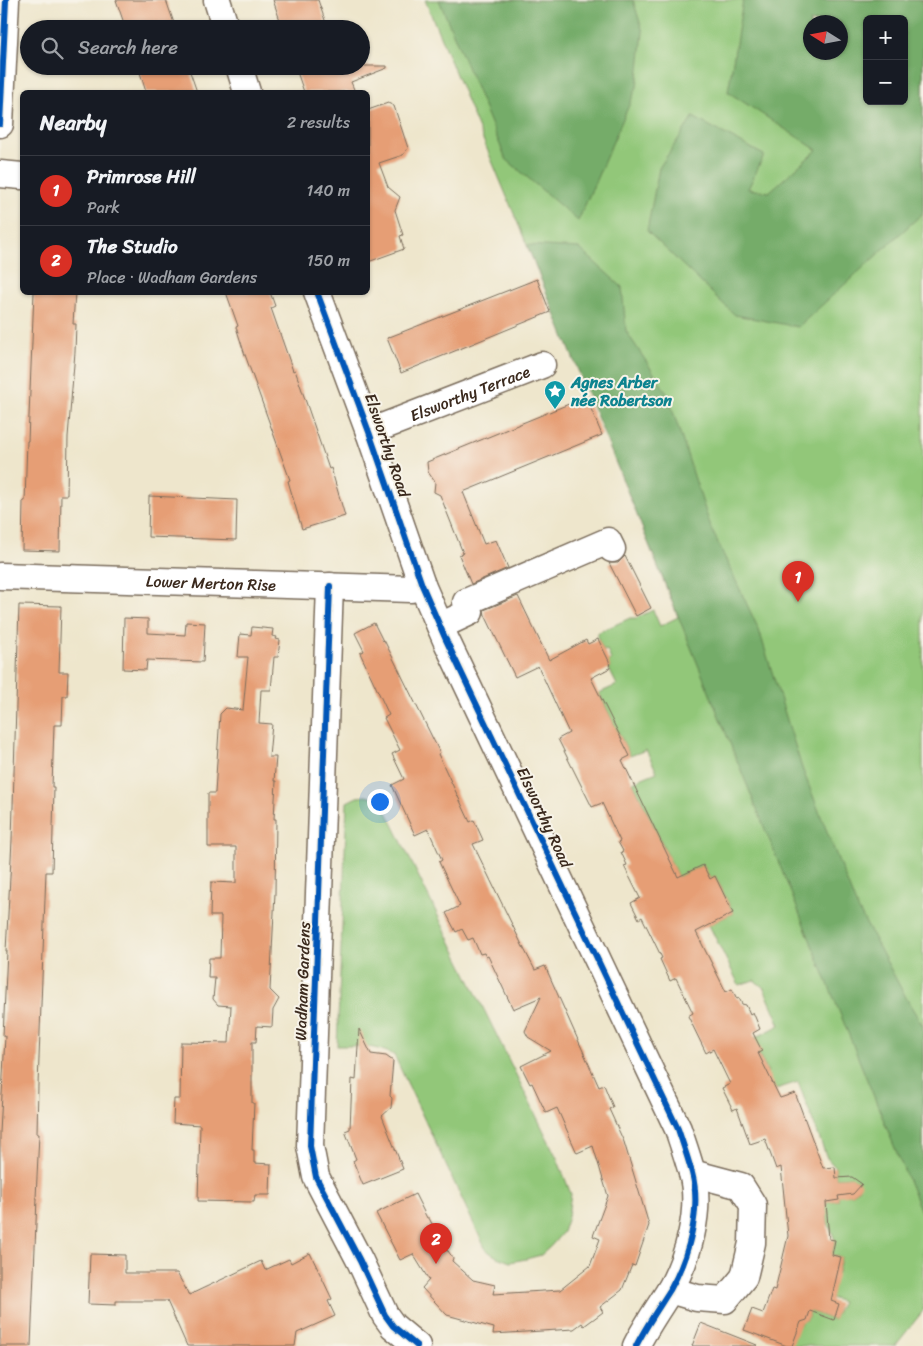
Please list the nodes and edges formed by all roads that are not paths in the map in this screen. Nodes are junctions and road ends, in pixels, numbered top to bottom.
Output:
1 (217, 0) edge
2 (3, 17) edge
3 (223, 20) edge
4 (242, 75) edge
5 (247, 90) edge
6 (0, 122) edge
7 (0, 174) edge
8 (20, 176) edge
9 (318, 295) edge
10 (542, 365) dead end
11 (369, 432) junction
12 (612, 549) dead end
13 (0, 576) edge
14 (422, 585) junction
15 (330, 586) junction
16 (440, 626) junction
17 (692, 1174) junction
18 (670, 1290) junction
19 (417, 1346) edge
20 (636, 1346) edge

1 - 3 street
2 - 6 street
4 - 5 street
7 - 8 street
9 - 11 street, Elsworthy Road
10 - 11 street, Elsworthy Terrace
11 - 14 street, Elsworthy Road
12 - 16 street
13 - 15 street, Lower Merton Rise
14 - 15 street, Lower Merton Rise
14 - 16 street, Elsworthy Road
15 - 19 street, Wadham Gardens
16 - 17 street, Elsworthy Road
17 - 18 street, Elsworthy Road
17 - 18 street
18 - 20 street, Elsworthy Road

